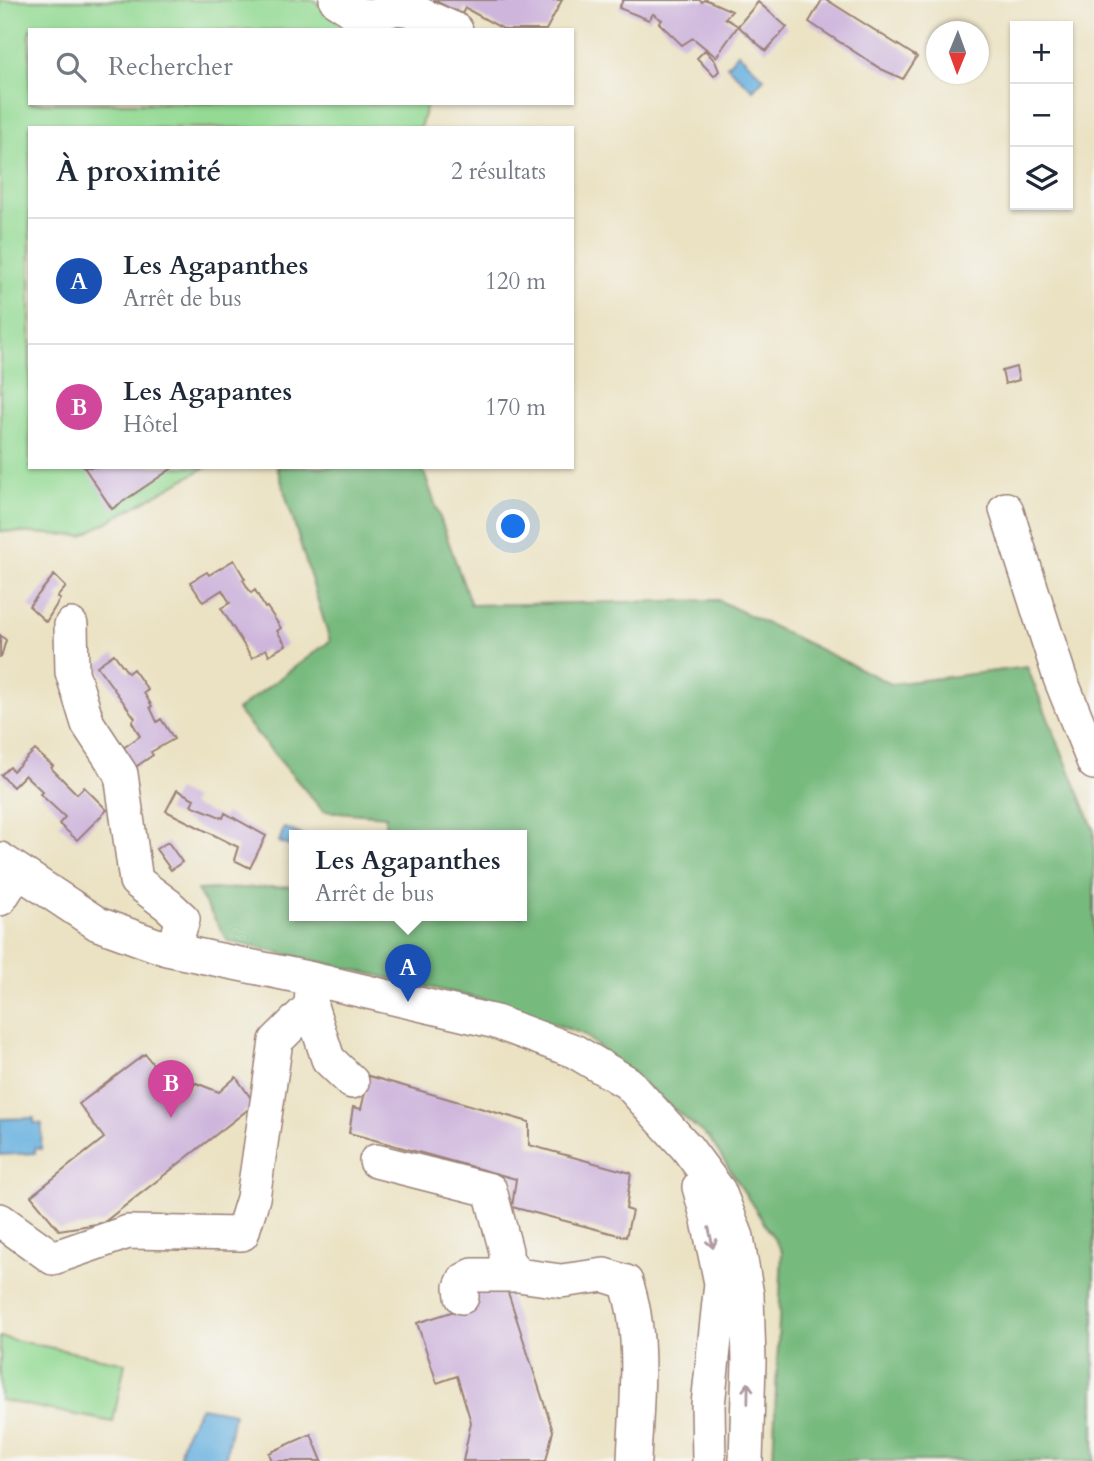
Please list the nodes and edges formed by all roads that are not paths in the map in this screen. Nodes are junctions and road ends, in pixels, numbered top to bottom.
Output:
1 (336, 0) edge
2 (452, 28) edge
3 (1006, 509) dead end
4 (71, 625) dead end
5 (1094, 763) edge
6 (9, 865) edge
7 (0, 899) edge
8 (167, 949) junction
9 (312, 993) junction
10 (352, 1082) dead end
11 (687, 1148) junction
12 (376, 1161) dead end
13 (0, 1220) edge
14 (518, 1275) junction
15 (462, 1297) dead end
16 (634, 1461) edge
17 (709, 1461) edge
18 (746, 1461) edge

1 - 2 street
3 - 5 street
4 - 8 street
6 - 7 street
6 - 8 street
8 - 9 street
9 - 10 street
9 - 11 street
9 - 13 street
11 -> 17 street
18 -> 11 street
12 - 14 street
14 - 15 street
14 - 16 street

